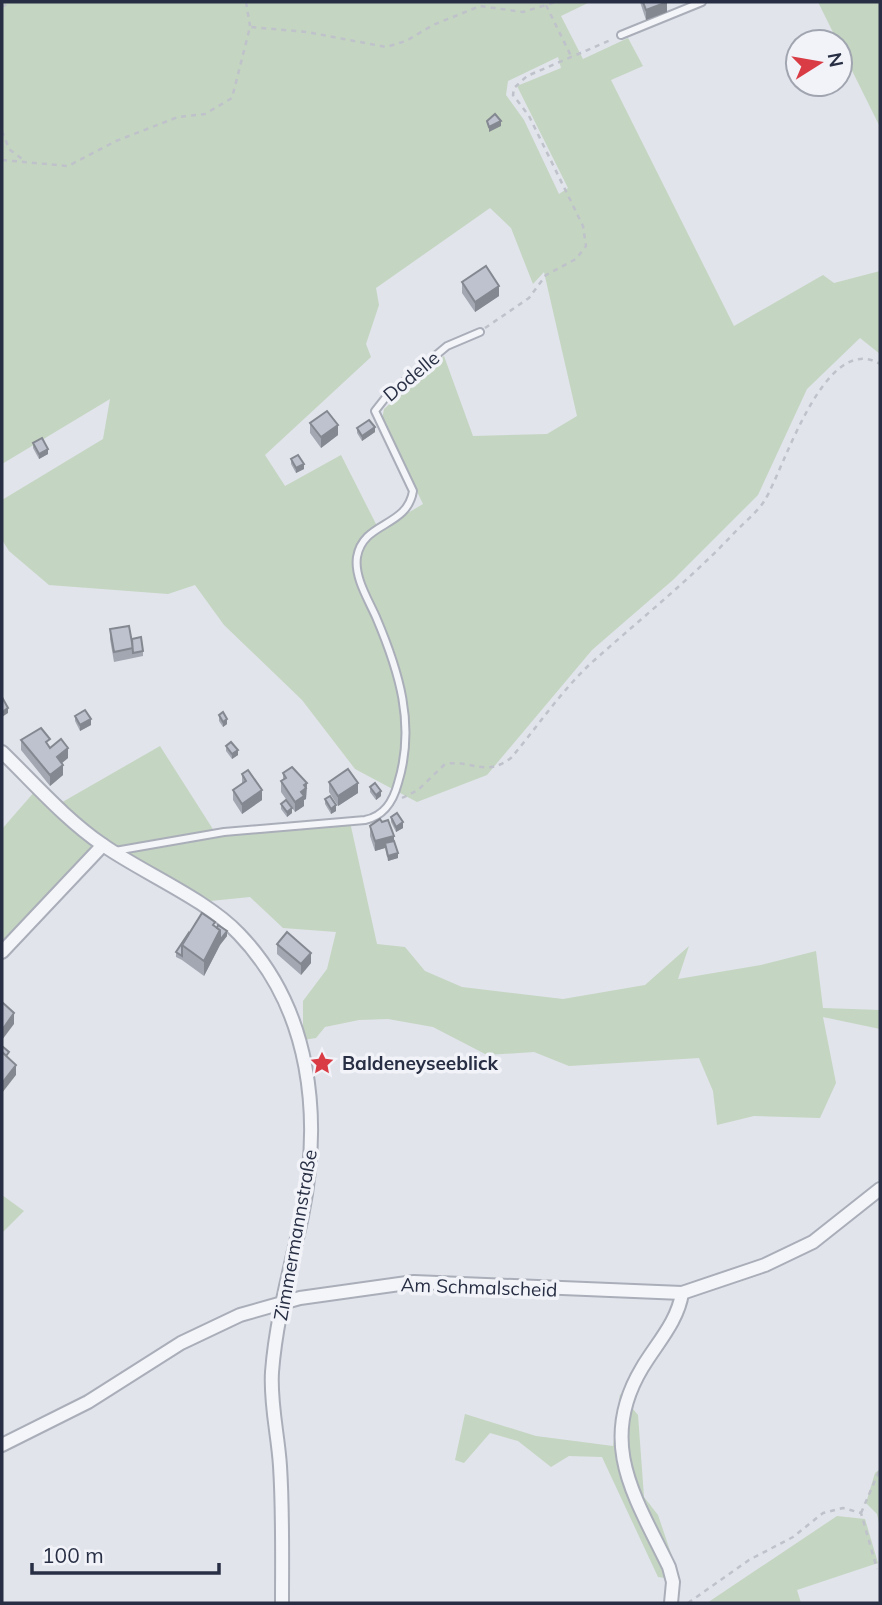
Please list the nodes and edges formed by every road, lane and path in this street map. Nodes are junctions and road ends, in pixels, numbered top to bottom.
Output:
1 (10, 2) edge
2 (246, 2) edge
3 (556, 2) edge
4 (702, 2) edge
5 (545, 5) junction
6 (2, 6) edge
7 (250, 27) junction
8 (621, 35) joint
9 (572, 58) junction
10 (2, 131) edge
11 (22, 159) junction
12 (2, 160) edge
13 (480, 332) joint
14 (880, 364) edge
15 (2, 752) edge
16 (389, 805) junction
17 (109, 848) junction
18 (2, 952) edge
19 (880, 1189) edge
20 (682, 1293) junction
21 (282, 1303) junction
22 (2, 1445) edge
23 (880, 1469) edge
24 (861, 1513) junction
25 (877, 1569) dead end
26 (282, 1603) edge
27 (671, 1603) edge
28 (688, 1603) edge

1 - 6 path
2 - 7 path
3 - 5 path
4 - 8 lane
5 - 7 path
5 - 9 path
7 - 11 path
8 - 9 path
9 - 13 path
10 - 11 path
11 - 12 path
13 - 16 lane, Dodelle
14 - 16 path
15 - 17 street, Zimmermannstraße
16 - 17 lane
17 - 18 street
17 - 21 street, Zimmermannstraße
19 - 20 street, Am Schmalscheid
20 - 21 street, Am Schmalscheid
20 - 27 street
21 - 22 street, Am Schmalscheid
21 - 26 street, Zimmermannstraße
23 - 24 path
24 - 25 path
24 - 28 path

